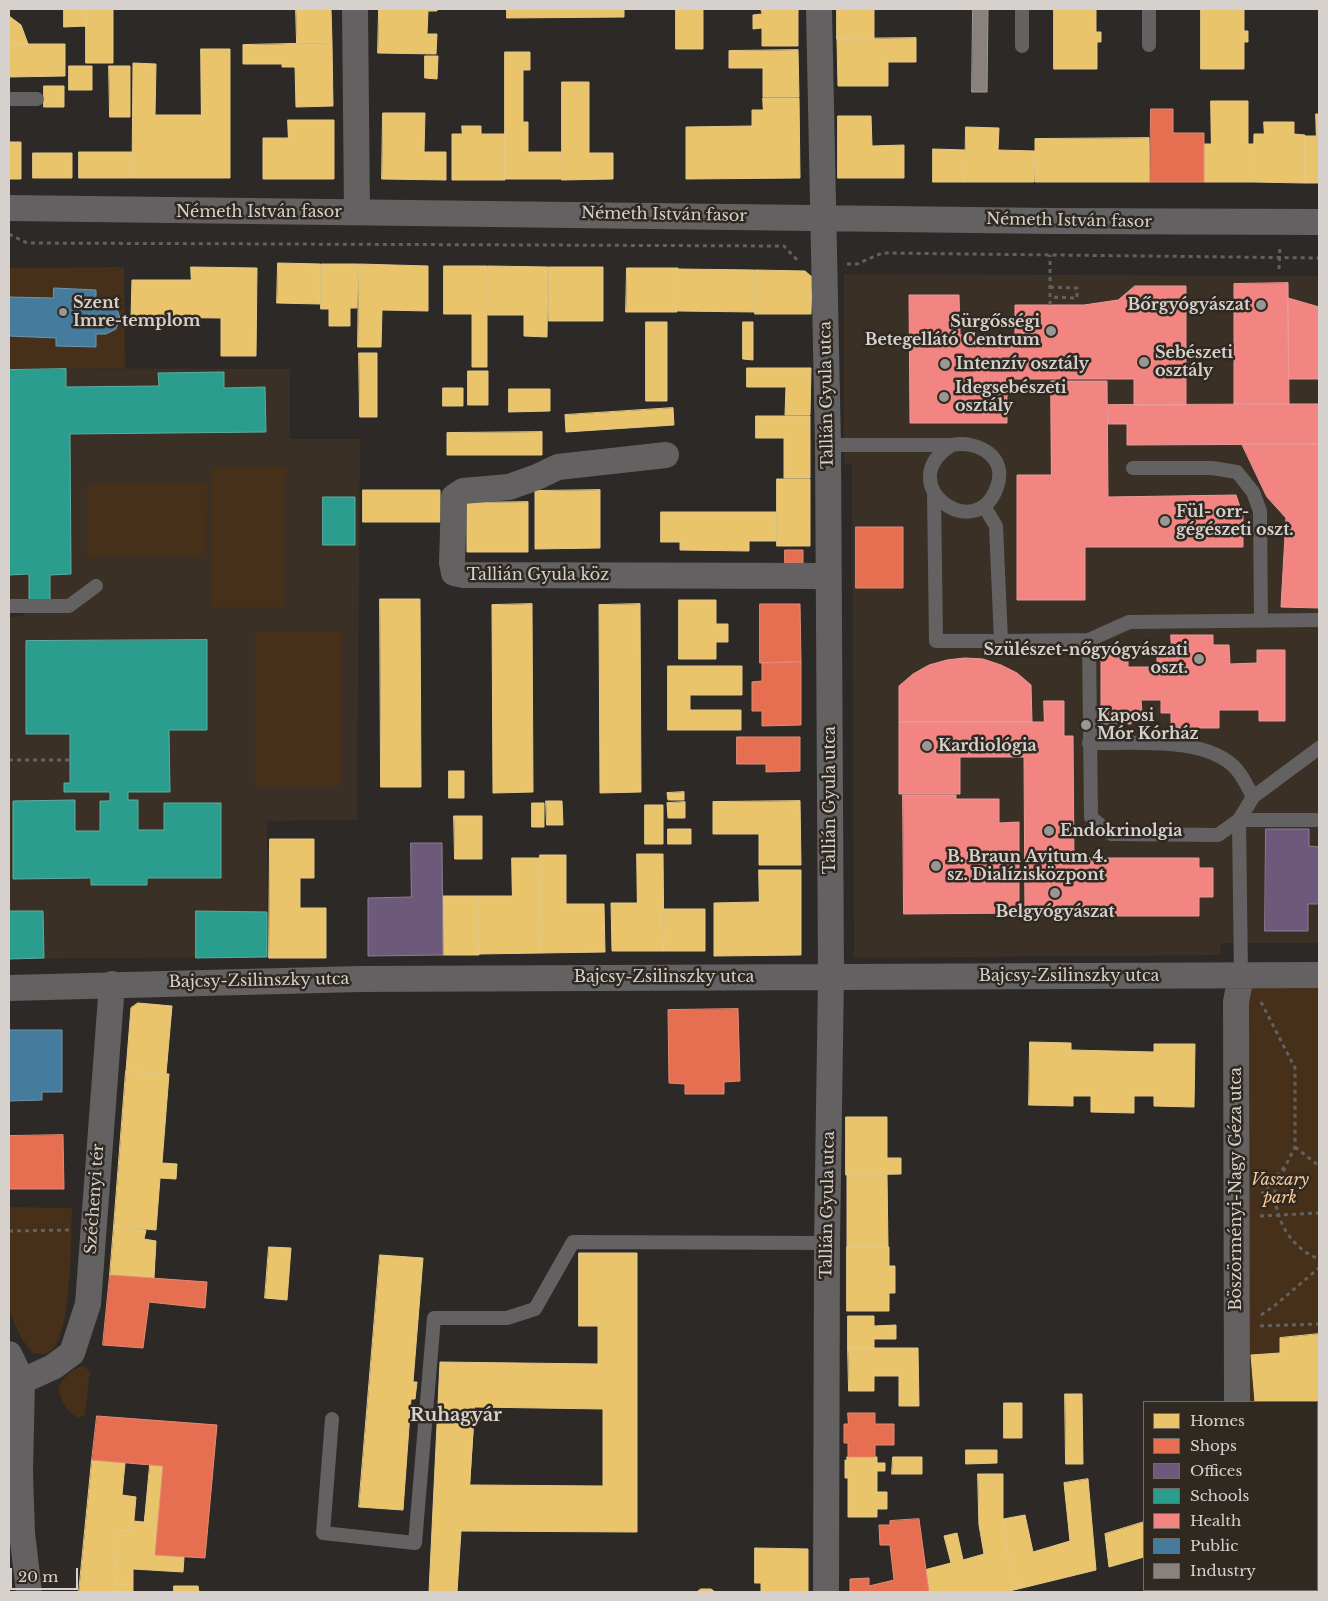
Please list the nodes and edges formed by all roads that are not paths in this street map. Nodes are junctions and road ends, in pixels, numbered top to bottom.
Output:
1 (355, 9) edge
2 (819, 9) edge
3 (1022, 9) edge
4 (1149, 9) edge
5 (1149, 45) dead end
6 (1022, 46) dead end
7 (9, 99) edge
8 (37, 99) dead end
9 (9, 208) edge
10 (357, 212) junction
11 (822, 217) junction
12 (1319, 222) edge
13 (952, 445) junction
14 (828, 446) junction
15 (666, 455) dead end
16 (1133, 468) dead end
17 (934, 493) junction
18 (984, 506) junction
19 (828, 576) junction
20 (96, 586) dead end
21 (9, 606) edge
22 (1319, 620) edge
23 (1261, 621) junction
24 (1089, 640) junction
25 (1001, 641) junction
26 (1089, 743) junction
27 (1319, 748) edge
28 (1253, 797) junction
29 (1239, 820) junction
30 (1319, 820) edge
31 (1319, 975) edge
32 (831, 976) junction
33 (1241, 976) junction
34 (112, 984) junction
35 (9, 988) edge
36 (827, 1243) junction
37 (9, 1354) edge
38 (22, 1381) junction
39 (1236, 1401) edge
40 (332, 1419) dead end
41 (14, 1471) edge
42 (29, 1592) edge
43 (826, 1592) edge

1 - 10 street
2 - 11 street, Tallián Gyula utca
3 - 6 lane
4 - 5 lane
7 - 8 lane
9 - 10 street, Németh István fasor
10 - 11 street, Németh István fasor
11 - 12 street, Németh István fasor
11 - 14 street, Tallián Gyula utca
13 - 14 lane
13 - 17 lane
13 - 18 lane
14 - 19 street, Tallián Gyula utca
15 - 19 street, Tallián Gyula köz
16 - 23 lane
17 - 18 lane
17 - 25 lane
18 - 25 lane
19 - 32 street, Tallián Gyula utca
20 - 21 lane
22 - 23 lane
23 - 24 lane
24 - 25 lane
24 - 26 lane
26 - 28 lane
26 - 29 lane
27 - 28 lane
28 - 29 lane
29 - 30 lane
29 - 33 lane
31 - 33 street, Bajcsy-Zsilinszky utca
32 - 33 street, Bajcsy-Zsilinszky utca
32 - 34 street, Bajcsy-Zsilinszky utca
32 - 36 street, Tallián Gyula utca
33 - 39 street, Böszörményi-Nagy Géza utca
34 - 35 street, Bajcsy-Zsilinszky utca
34 - 38 street, Széchenyi tér
36 - 40 lane
36 - 43 street, Tallián Gyula utca
37 - 38 street
38 - 41 street
41 - 42 street

